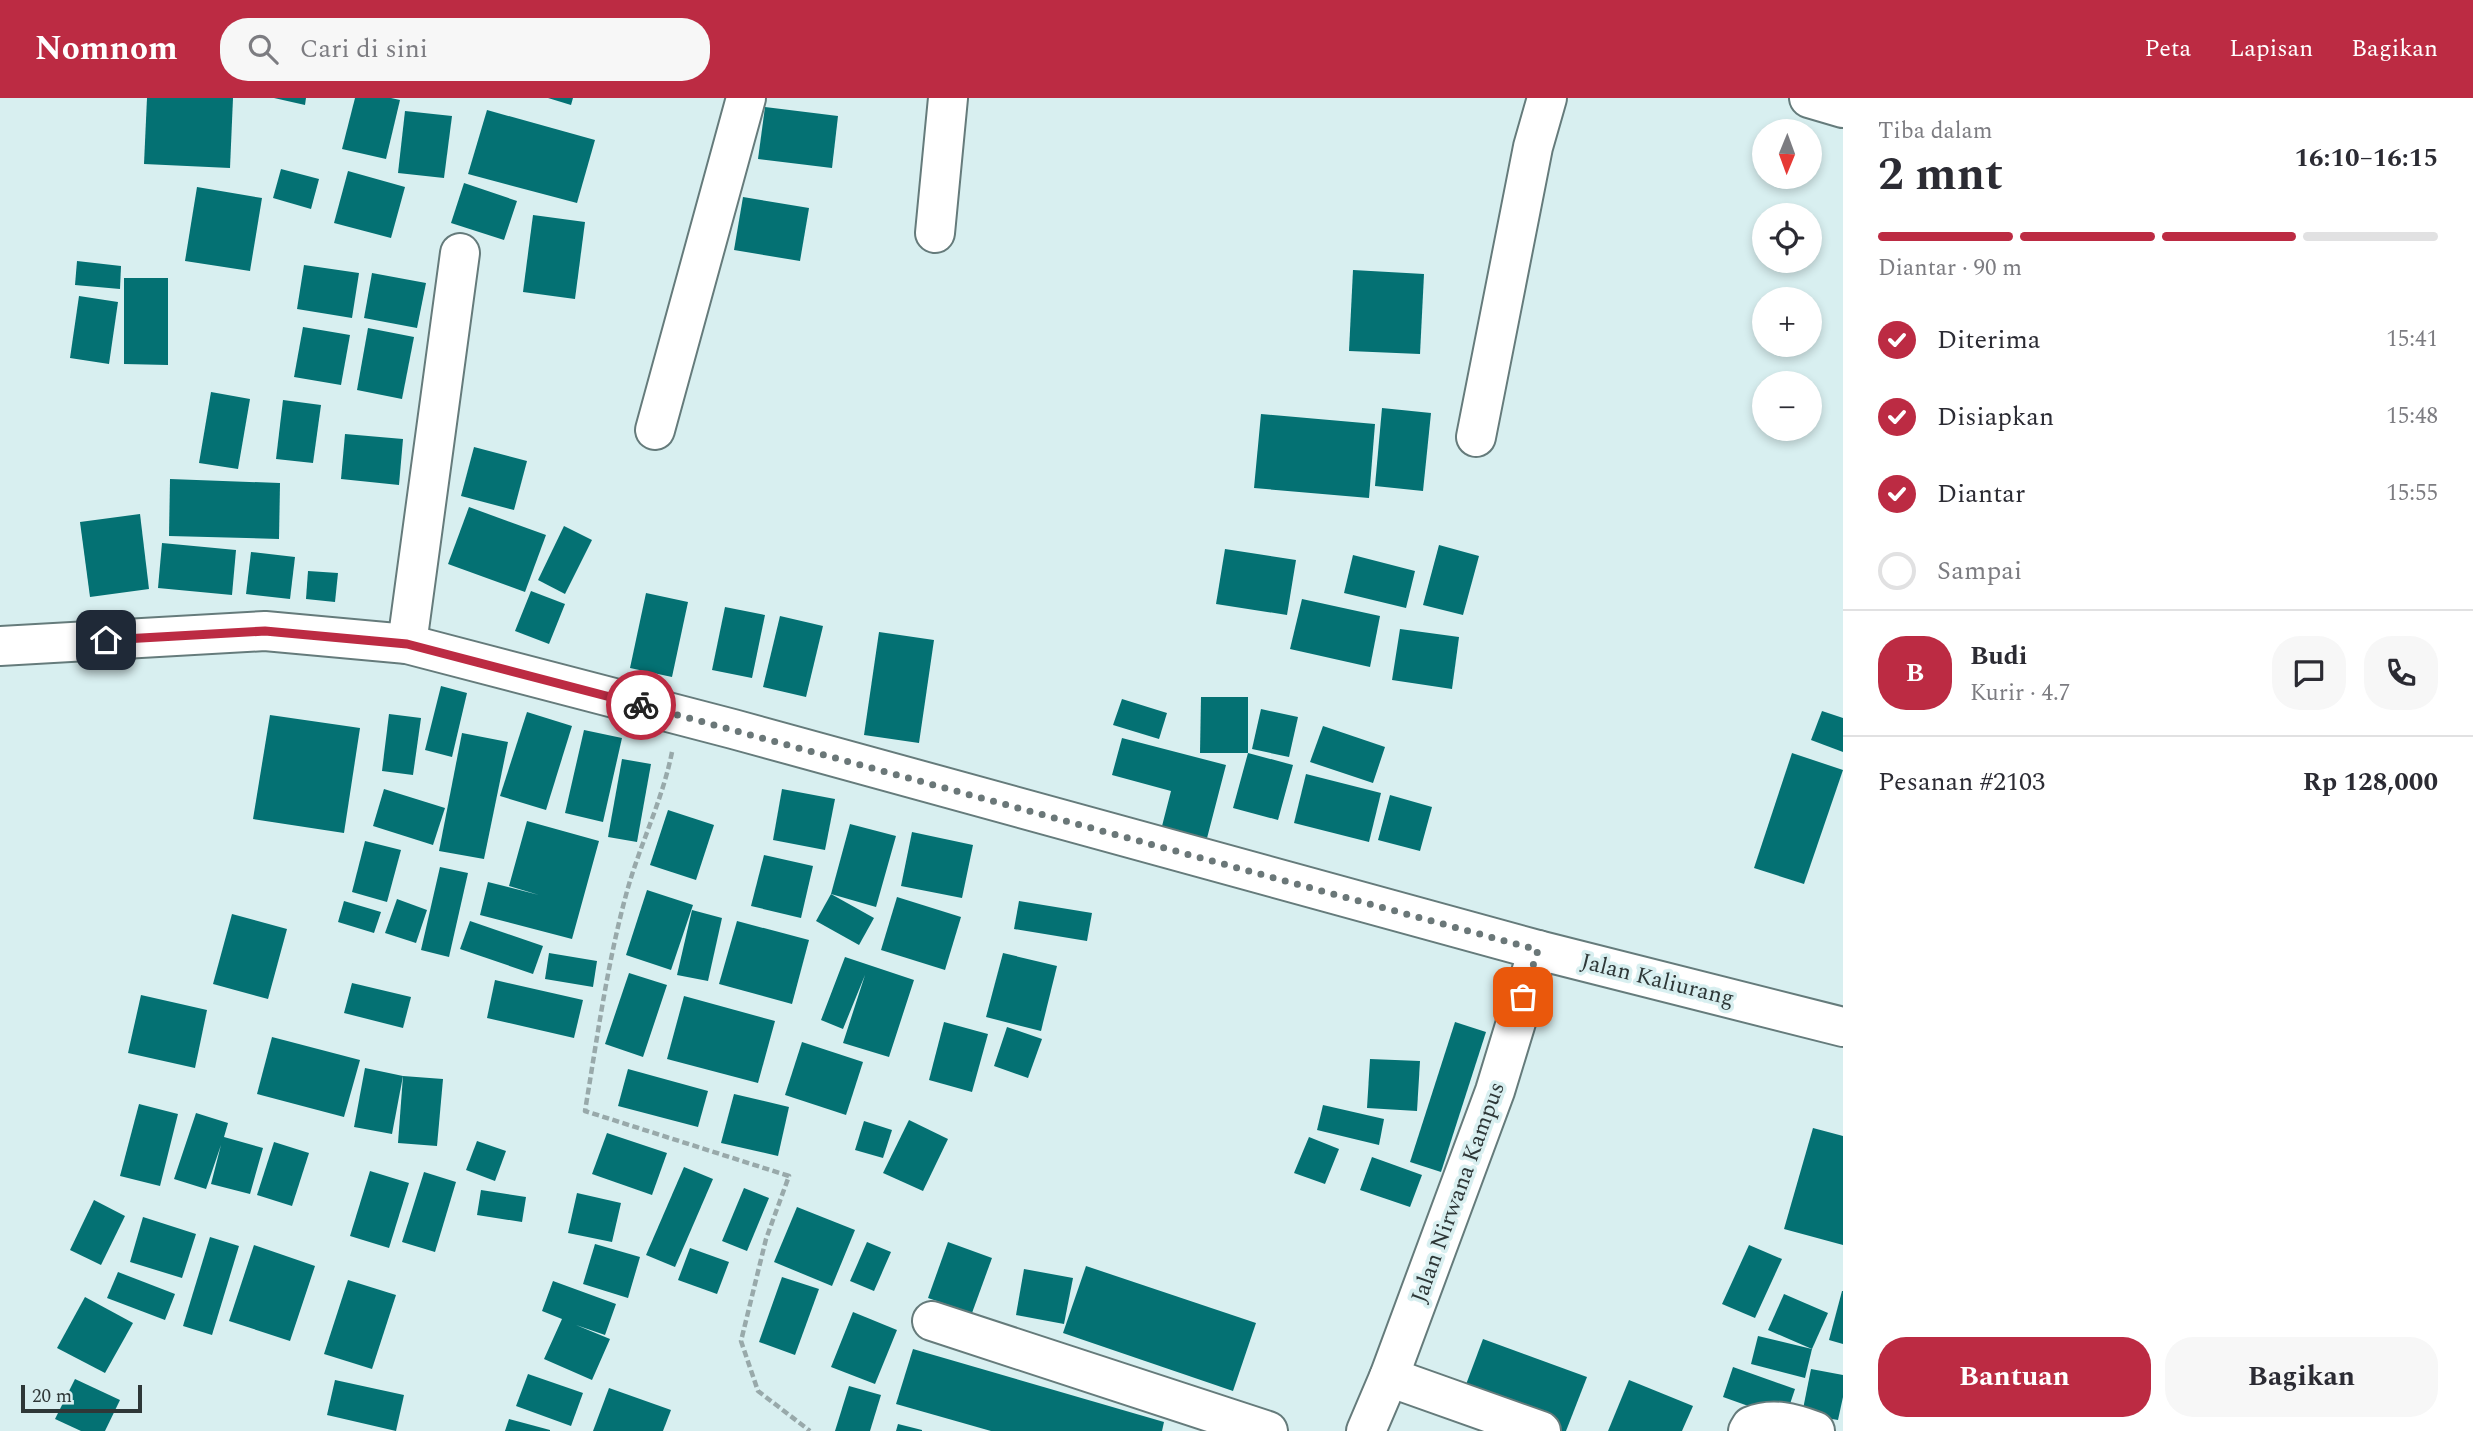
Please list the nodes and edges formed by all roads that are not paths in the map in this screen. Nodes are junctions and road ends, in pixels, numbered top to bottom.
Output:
1 (746, 98) edge
2 (948, 98) edge
3 (1548, 98) edge
4 (1809, 98) edge
5 (1843, 108) edge
6 (935, 233) dead end
7 (460, 253) dead end
8 (655, 430) dead end
9 (1476, 438) dead end
10 (407, 644) junction
11 (0, 646) edge
12 (1538, 950) junction
13 (1843, 1027) edge
14 (932, 1321) dead end
15 (1389, 1377) junction
16 (1268, 1431) edge
17 (1366, 1431) edge
18 (1541, 1431) edge
19 (1748, 1431) edge
20 (1815, 1431) edge

1 - 8 street
2 - 6 street
3 - 9 street
4 - 5 street
7 - 10 street
10 - 11 street, Jalan Kaliurang
10 - 12 street, Jalan Kaliurang
12 - 13 street, Jalan Kaliurang
12 - 15 street, Jalan Nirwana Kampus
14 - 16 street
15 - 17 street, Jalan Nirwana Kampus
15 - 18 street
19 - 20 street

